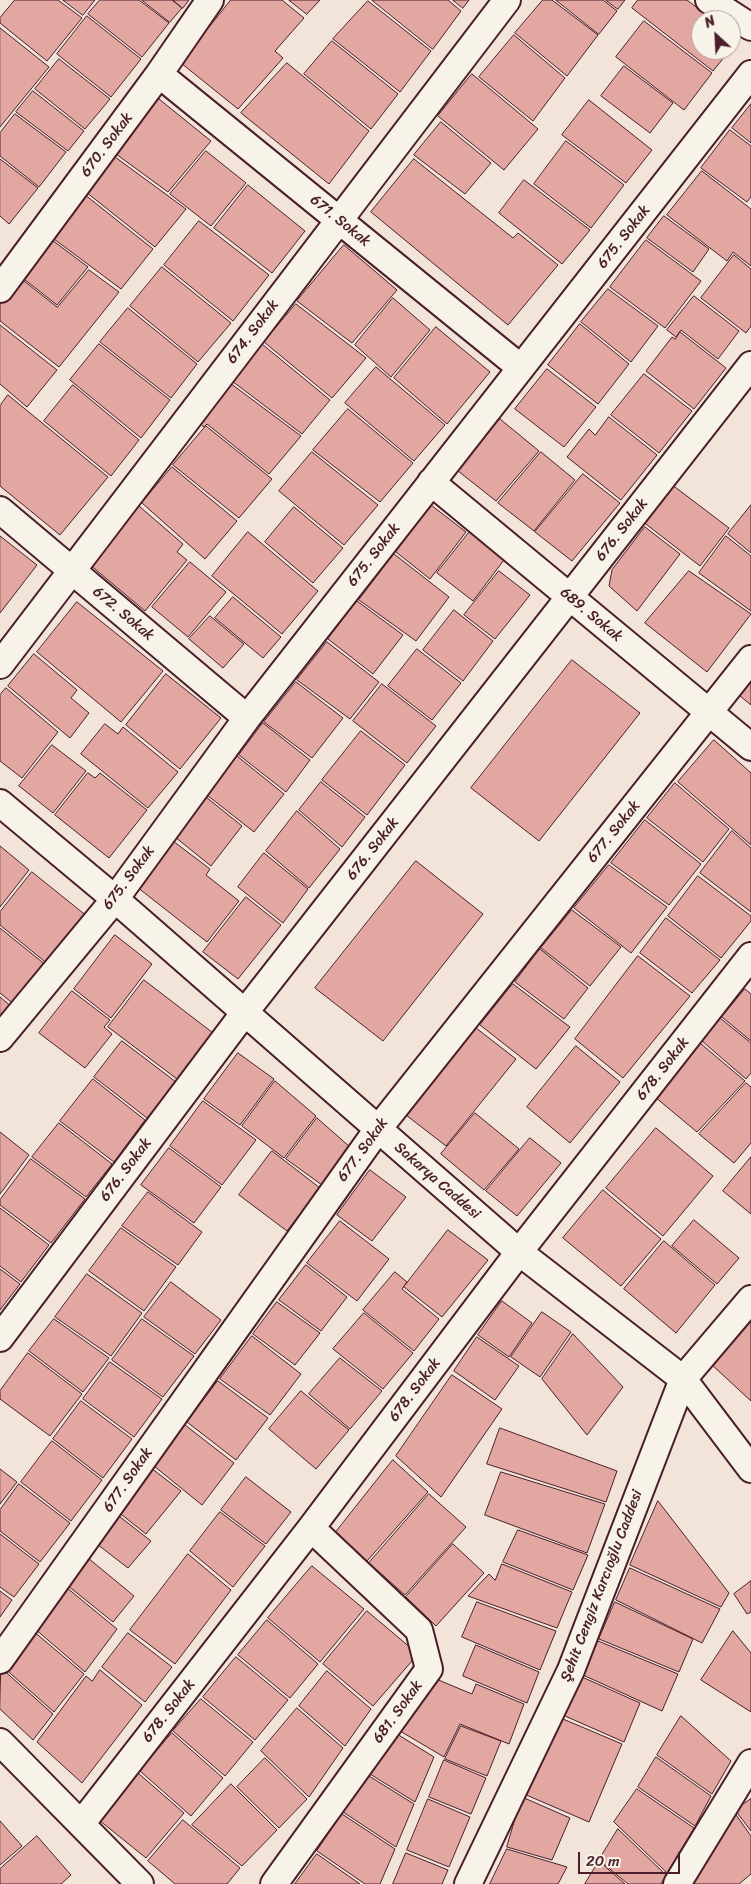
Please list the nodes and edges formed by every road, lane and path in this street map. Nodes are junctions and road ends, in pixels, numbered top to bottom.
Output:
1 (210, 0) edge
2 (507, 0) edge
3 (709, 0) edge
4 (751, 27) edge
5 (159, 74) junction
6 (751, 74) edge
7 (338, 220) junction
8 (0, 289) edge
9 (751, 365) edge
10 (521, 368) junction
11 (431, 482) junction
12 (0, 510) edge
13 (71, 571) junction
14 (570, 598) junction
15 (751, 659) edge
16 (0, 665) edge
17 (709, 713) junction
18 (247, 718) junction
19 (751, 748) edge
20 (0, 803) edge
21 (115, 899) junction
22 (748, 965) edge
23 (245, 1012) junction
24 (0, 1038) edge
25 (378, 1129) junction
26 (519, 1252) junction
27 (751, 1299) edge
28 (0, 1338) edge
29 (683, 1379) junction
30 (751, 1469) edge
31 (311, 1528) junction
32 (0, 1660) edge
33 (0, 1742) edge
34 (751, 1763) edge
35 (81, 1824) junction
36 (140, 1884) edge
37 (274, 1884) edge
38 (468, 1884) edge
39 (677, 1884) edge

1 - 5 street, 670. Sokak
2 - 7 street, 674. Sokak
3 - 4 street
5 - 7 street, 671. Sokak
5 - 8 street, 670. Sokak
6 - 10 street, 675. Sokak
7 - 10 street, 671. Sokak
7 - 13 street, 674. Sokak
9 - 14 street, 676. Sokak
10 - 11 street, 675. Sokak
11 - 14 street, 689. Sokak
11 - 18 street, 675. Sokak
12 - 13 street, 672. Sokak
13 - 16 street, 674. Sokak
13 - 18 street, 672. Sokak
14 - 17 street, 689. Sokak
14 - 23 street, 676. Sokak
15 - 17 street, 677. Sokak
17 - 19 street, 689. Sokak
17 - 25 street, 677. Sokak
18 - 21 street, 675. Sokak
20 - 21 street, Sakarya Caddesi
21 - 23 street, Sakarya Caddesi
21 - 24 street, 675. Sokak
22 - 26 street, 678. Sokak
23 - 25 street, Sakarya Caddesi
23 - 28 street, 676. Sokak
25 - 26 street, Sakarya Caddesi
25 - 32 street, 677. Sokak
26 - 29 street, Sakarya Caddesi
26 - 31 street, 678. Sokak
27 - 29 street, Şehit Cengiz Karcıoğlu Caddesi
29 - 30 street, Sakarya Caddesi
29 - 38 street, Şehit Cengiz Karcıoğlu Caddesi
31 - 35 street, 678. Sokak
31 - 37 street, 681. Sokak
33 - 35 street
34 - 39 street
35 - 36 street

